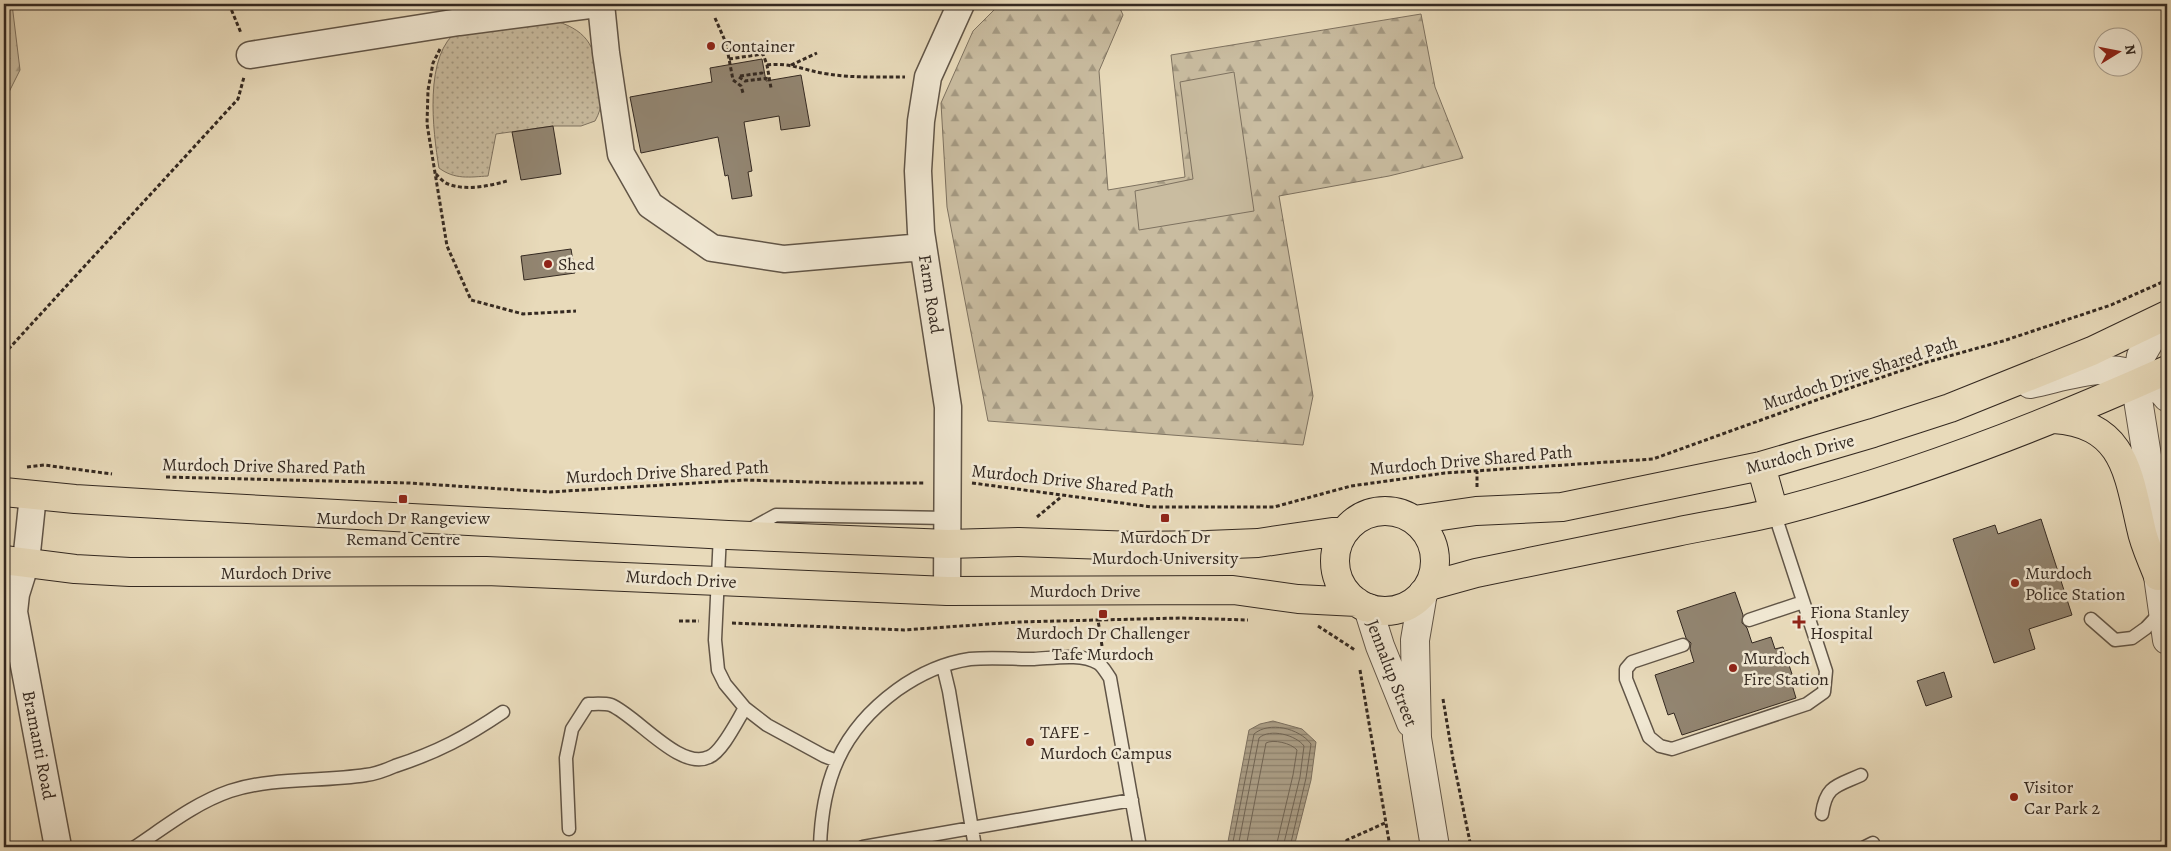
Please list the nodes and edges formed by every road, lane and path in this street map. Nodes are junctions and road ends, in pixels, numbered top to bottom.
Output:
1 (229, 4) edge
2 (599, 4) edge
3 (961, 4) edge
4 (715, 18) dead end
5 (459, 22) junction
6 (817, 53) dead end
7 (250, 55) junction
8 (729, 59) junction
9 (767, 65) junction
10 (791, 66) junction
11 (762, 70) dead end
12 (744, 76) junction
13 (928, 77) junction
14 (769, 78) junction
15 (745, 81) junction
16 (771, 88) dead end
17 (742, 93) dead end
18 (435, 174) junction
19 (507, 181) dead end
20 (923, 247) junction
21 (2167, 280) edge
22 (576, 311) dead end
23 (2167, 317) edge
24 (4, 354) edge
25 (2146, 377) edge
26 (1990, 393) junction
27 (2167, 397) edge
28 (2054, 419) junction
29 (1762, 466) junction
30 (22, 468) dead end
31 (113, 474) dead end
32 (162, 477) dead end
33 (948, 482) junction
34 (4, 492) edge
35 (33, 495) junction
36 (1774, 512) junction
37 (1414, 520) junction
38 (1346, 530) junction
39 (948, 531) junction
40 (729, 535) junction
41 (15, 561) edge
42 (2158, 576) junction
43 (718, 581) junction
44 (1426, 590) junction
45 (947, 591) junction
46 (1803, 602) junction
47 (1363, 605) junction
48 (2162, 610) junction
49 (2091, 619) dead end
50 (1098, 620) junction
51 (1251, 620) dead end
52 (1749, 620) dead end
53 (1310, 621) dead end
54 (758, 624) dead end
55 (2167, 640) edge
56 (1683, 645) dead end
57 (1356, 650) dead end
58 (1100, 664) junction
59 (942, 666) junction
60 (1365, 678) dead end
61 (1442, 696) dead end
62 (745, 708) junction
63 (503, 712) dead end
64 (1417, 738) junction
65 (837, 761) junction
66 (1861, 775) dead end
67 (1132, 800) junction
68 (1822, 814) dead end
69 (1385, 823) junction
70 (972, 828) junction
71 (569, 829) dead end
72 (58, 847) edge
73 (135, 847) edge
74 (820, 847) edge
75 (863, 847) edge
76 (975, 847) edge
77 (1140, 847) edge
78 (1343, 847) edge
79 (1390, 847) edge
80 (1435, 847) edge
81 (1471, 847) edge

1 - 7 path
2 - 5 street
2 - 20 street
3 - 13 street, Farm Road
4 - 8 path
5 - 7 street
5 - 18 path
6 - 10 path
7 - 24 path
8 - 9 path
8 - 17 path
9 - 10 path
9 - 14 path
10 - 13 path
11 - 12 path
12 - 15 path
12 - 15 path
13 - 20 street, Farm Road
14 - 15 path
14 - 16 path
18 - 19 path
18 - 22 path
20 - 33 street, Farm Road
21 - 33 path, Murdoch Drive Shared Path
23 - 25 street
23 - 26 main road, Murdoch Drive
25 - 26 street
25 - 27 street
25 - 28 main road, Murdoch Drive
25 - 42 street
26 - 29 main road, Murdoch Drive
28 - 36 main road, Murdoch Drive
28 - 42 main road
29 - 36 main road
29 - 37 main road, Murdoch Drive
30 - 31 path
32 - 33 path, Murdoch Drive Shared Path
33 - 39 street, Farm Road
34 - 35 main road, Murdoch Drive
35 - 40 main road, Murdoch Drive
35 - 41 street, Bramanti Road
36 - 44 main road, Murdoch Drive
36 - 46 lane
37 - 38 main road, Murdoch Drive
37 - 44 main road
38 - 39 main road, Murdoch Drive
38 - 47 main road
39 - 40 main road, Murdoch Drive
39 - 45 street, Farm Road
40 - 43 lane
41 - 43 main road, Murdoch Drive
41 - 72 street, Bramanti Road
42 - 48 street
43 - 45 main road, Murdoch Drive
43 - 62 lane
44 - 47 main road, Murdoch Drive
44 - 64 street, Jennalup Street
45 - 47 main road, Murdoch Drive
46 - 52 lane
46 - 56 lane
47 - 64 street, Jennalup Street
48 - 49 lane
48 - 55 street
50 - 51 path
50 - 54 path
50 - 58 path
53 - 57 path
58 - 59 lane
58 - 67 lane
59 - 65 lane
59 - 70 lane
60 - 69 path
61 - 81 path
62 - 65 lane
62 - 71 lane
63 - 73 lane
64 - 80 street, Jennalup Street
65 - 74 lane
66 - 68 lane
67 - 70 lane
67 - 77 lane
69 - 78 path
69 - 79 path
70 - 75 lane
70 - 76 lane

